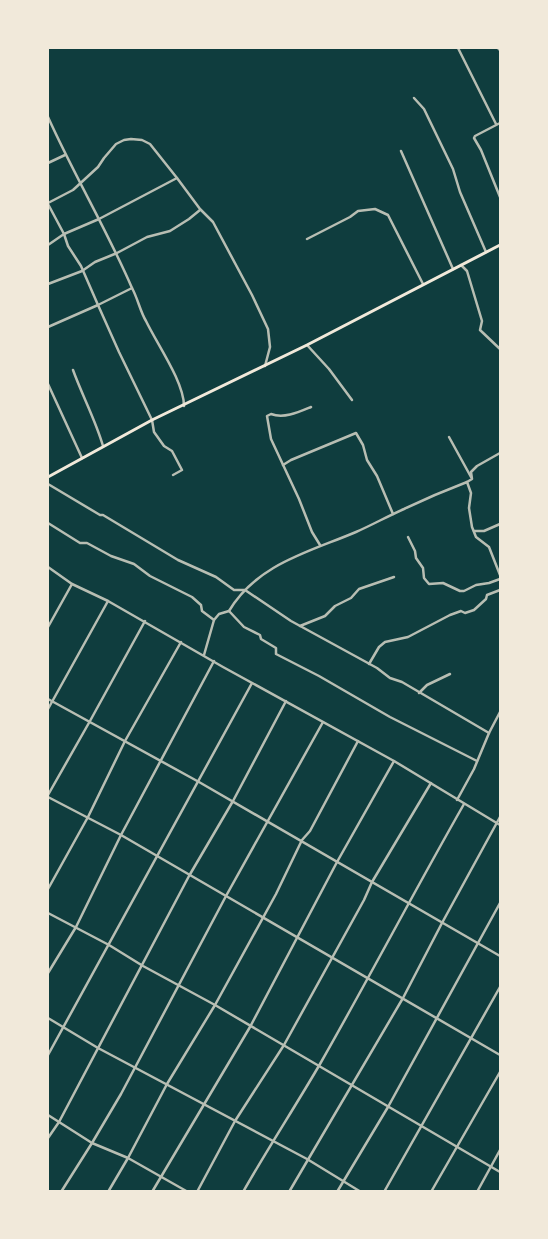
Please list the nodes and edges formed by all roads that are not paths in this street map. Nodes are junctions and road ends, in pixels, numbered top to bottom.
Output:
1 (458, 48) edge
2 (414, 98) dead end
3 (48, 116) edge
4 (500, 123) edge
5 (497, 125) junction
6 (402, 151) dead end
7 (65, 155) junction
8 (48, 163) edge
9 (177, 178) junction
10 (80, 183) junction
11 (500, 197) edge
12 (48, 204) edge
13 (200, 209) junction
14 (100, 219) junction
15 (64, 234) junction
16 (307, 239) dead end
17 (500, 244) edge
18 (48, 245) edge
19 (486, 252) junction
20 (117, 253) junction
21 (461, 265) junction
22 (453, 269) junction
23 (82, 271) junction
24 (48, 284) edge
25 (423, 284) junction
26 (132, 288) junction
27 (98, 305) junction
28 (48, 327) edge
29 (307, 345) junction
30 (500, 349) edge
31 (265, 366) junction
32 (73, 370) dead end
33 (48, 384) edge
34 (53, 395) junction
35 (48, 397) edge
36 (352, 400) dead end
37 (184, 406) junction
38 (311, 407) dead end
39 (152, 420) junction
40 (449, 438) dead end
41 (103, 446) junction
42 (500, 453) edge
43 (82, 458) junction
44 (283, 465) junction
45 (173, 475) dead end
46 (48, 476) edge
47 (472, 479) junction
48 (467, 482) junction
49 (48, 484) edge
50 (393, 514) junction
51 (48, 523) edge
52 (500, 524) edge
53 (473, 531) junction
54 (408, 537) dead end
55 (320, 545) junction
56 (48, 567) edge
57 (394, 577) dead end
58 (500, 577) edge
59 (72, 584) junction
60 (245, 590) junction
61 (500, 590) edge
62 (108, 601) junction
63 (229, 611) junction
64 (214, 620) junction
65 (145, 621) junction
66 (300, 626) junction
67 (48, 627) edge
68 (181, 642) junction
69 (204, 656) junction
70 (214, 661) junction
71 (369, 664) junction
72 (450, 674) dead end
73 (252, 683) junction
74 (419, 693) junction
75 (48, 699) edge
76 (52, 701) junction
77 (286, 701) junction
78 (48, 709) edge
79 (500, 712) edge
80 (90, 721) junction
81 (323, 722) junction
82 (488, 733) junction
83 (125, 741) junction
84 (358, 741) junction
85 (160, 761) junction
86 (394, 761) junction
87 (477, 761) junction
88 (199, 782) junction
89 (431, 783) junction
90 (48, 796) edge
91 (457, 800) junction
92 (233, 801) junction
93 (464, 804) junction
94 (88, 817) junction
95 (500, 817) edge
96 (268, 821) junction
97 (499, 824) edge
98 (121, 836) junction
99 (302, 840) junction
100 (156, 856) junction
101 (337, 862) junction
102 (190, 876) junction
103 (372, 882) junction
104 (48, 889) edge
105 (226, 896) junction
106 (500, 902) edge
107 (408, 903) junction
108 (48, 913) edge
109 (263, 916) junction
110 (442, 923) junction
111 (76, 927) junction
112 (298, 936) junction
113 (478, 943) junction
114 (109, 945) junction
115 (332, 956) junction
116 (500, 956) edge
117 (143, 966) junction
118 (48, 973) edge
119 (368, 977) junction
120 (178, 985) junction
121 (500, 986) edge
122 (403, 998) junction
123 (215, 1006) junction
124 (48, 1018) edge
125 (436, 1018) junction
126 (62, 1027) junction
127 (250, 1027) junction
128 (471, 1038) junction
129 (284, 1045) junction
130 (98, 1048) junction
131 (500, 1054) edge
132 (48, 1055) edge
133 (319, 1066) junction
134 (135, 1067) junction
135 (500, 1072) edge
136 (168, 1084) junction
137 (352, 1084) junction
138 (203, 1103) junction
139 (388, 1107) junction
140 (48, 1115) edge
141 (235, 1121) junction
142 (59, 1122) junction
143 (422, 1127) junction
144 (48, 1138) edge
145 (272, 1141) junction
146 (92, 1143) junction
147 (456, 1147) junction
148 (500, 1150) edge
149 (128, 1158) junction
150 (307, 1159) junction
151 (491, 1167) junction
152 (500, 1172) edge
153 (160, 1177) junction
154 (344, 1181) junction
155 (60, 1192) edge
156 (108, 1192) edge
157 (152, 1192) edge
158 (188, 1192) edge
159 (197, 1192) edge
160 (244, 1192) edge
161 (289, 1192) edge
162 (337, 1192) edge
163 (361, 1192) edge
164 (384, 1192) edge
165 (431, 1192) edge
166 (477, 1192) edge

1 - 5 street
2 - 19 street
3 - 7 street
4 - 5 street
5 - 11 street
6 - 22 street
7 - 8 street
7 - 10 street
9 - 10 street
9 - 13 street
9 - 14 street
10 - 12 street
10 - 14 street
12 - 15 street
13 - 20 street
13 - 31 street
14 - 15 street
14 - 20 street
15 - 18 street
15 - 23 street
16 - 25 street
17 - 19 main road
19 - 21 main road
20 - 23 street
20 - 26 street
21 - 22 main road
21 - 30 street
22 - 25 main road
23 - 24 street
23 - 27 street
25 - 29 main road
26 - 27 street
26 - 37 street
27 - 28 street
27 - 39 street
29 - 31 main road
29 - 36 street
31 - 37 main road
32 - 41 street
33 - 34 street
34 - 35 street
34 - 43 street
37 - 39 main road
38 - 44 street
39 - 41 main road
39 - 45 street
40 - 47 street
41 - 43 main road
42 - 47 street
43 - 46 main road
44 - 50 street
44 - 55 street
47 - 48 street
48 - 50 street
48 - 53 street
49 - 60 street
50 - 55 street
51 - 64 street
52 - 53 street
53 - 58 street
54 - 58 street
55 - 60 street
56 - 59 street
57 - 66 street
59 - 62 street
59 - 67 street
60 - 63 street
60 - 66 street
61 - 71 street
62 - 65 street
62 - 76 street
63 - 64 street
63 - 87 street
64 - 69 street
65 - 68 street
65 - 80 street
66 - 71 street
68 - 69 street
68 - 83 street
69 - 70 street
70 - 73 street
70 - 85 street
71 - 74 street
72 - 74 street
73 - 77 street
73 - 88 street
74 - 82 street
75 - 76 street
76 - 78 street
76 - 80 street
77 - 81 street
77 - 92 street
79 - 82 street
80 - 83 street
80 - 90 street
81 - 84 street
81 - 96 street
82 - 87 street
83 - 85 street
83 - 94 street
84 - 86 street
84 - 99 street
85 - 88 street
85 - 98 street
86 - 89 street
86 - 101 street
87 - 91 street
88 - 92 street
88 - 100 street
89 - 91 street
89 - 103 street
90 - 94 street
91 - 93 street
92 - 96 street
92 - 102 street
93 - 97 street
93 - 107 street
94 - 98 street
94 - 104 street
95 - 97 street
96 - 99 street
96 - 105 street
97 - 110 street
98 - 100 street
98 - 111 street
99 - 101 street
99 - 109 street
100 - 102 street
100 - 114 street
101 - 103 street
101 - 112 street
102 - 105 street
102 - 117 street
103 - 107 street
103 - 115 street
105 - 109 street
105 - 120 street
106 - 113 street
107 - 110 street
107 - 119 street
108 - 111 street
109 - 112 street
109 - 123 street
110 - 113 street
110 - 122 street
111 - 114 street
111 - 118 street
112 - 115 street
112 - 127 street
113 - 116 street
113 - 125 street
114 - 117 street
114 - 126 street
115 - 119 street
115 - 129 street
117 - 120 street
117 - 130 street
119 - 122 street
119 - 133 street
120 - 123 street
120 - 134 street
121 - 128 street
122 - 125 street
122 - 137 street
123 - 127 street
123 - 136 street
124 - 126 street
125 - 128 street
125 - 139 street
126 - 130 street
126 - 132 street
127 - 129 street
127 - 138 street
128 - 131 street
128 - 143 street
129 - 133 street
129 - 141 street
130 - 134 street
130 - 142 street
133 - 137 street
133 - 145 street
134 - 136 street
134 - 146 street
135 - 147 street
136 - 138 street
136 - 149 street
137 - 139 street
137 - 150 street
138 - 141 street
138 - 153 street
139 - 143 street
139 - 154 street
140 - 142 street
141 - 145 street
141 - 159 street
142 - 144 street
142 - 146 street
143 - 147 street
143 - 164 street
145 - 150 street
145 - 160 street
146 - 149 street
146 - 155 street
147 - 151 street
147 - 165 street
148 - 151 street
149 - 153 street
149 - 156 street
150 - 154 street
150 - 161 street
151 - 152 street
151 - 166 street
153 - 157 street
153 - 158 street
154 - 162 street
154 - 163 street

